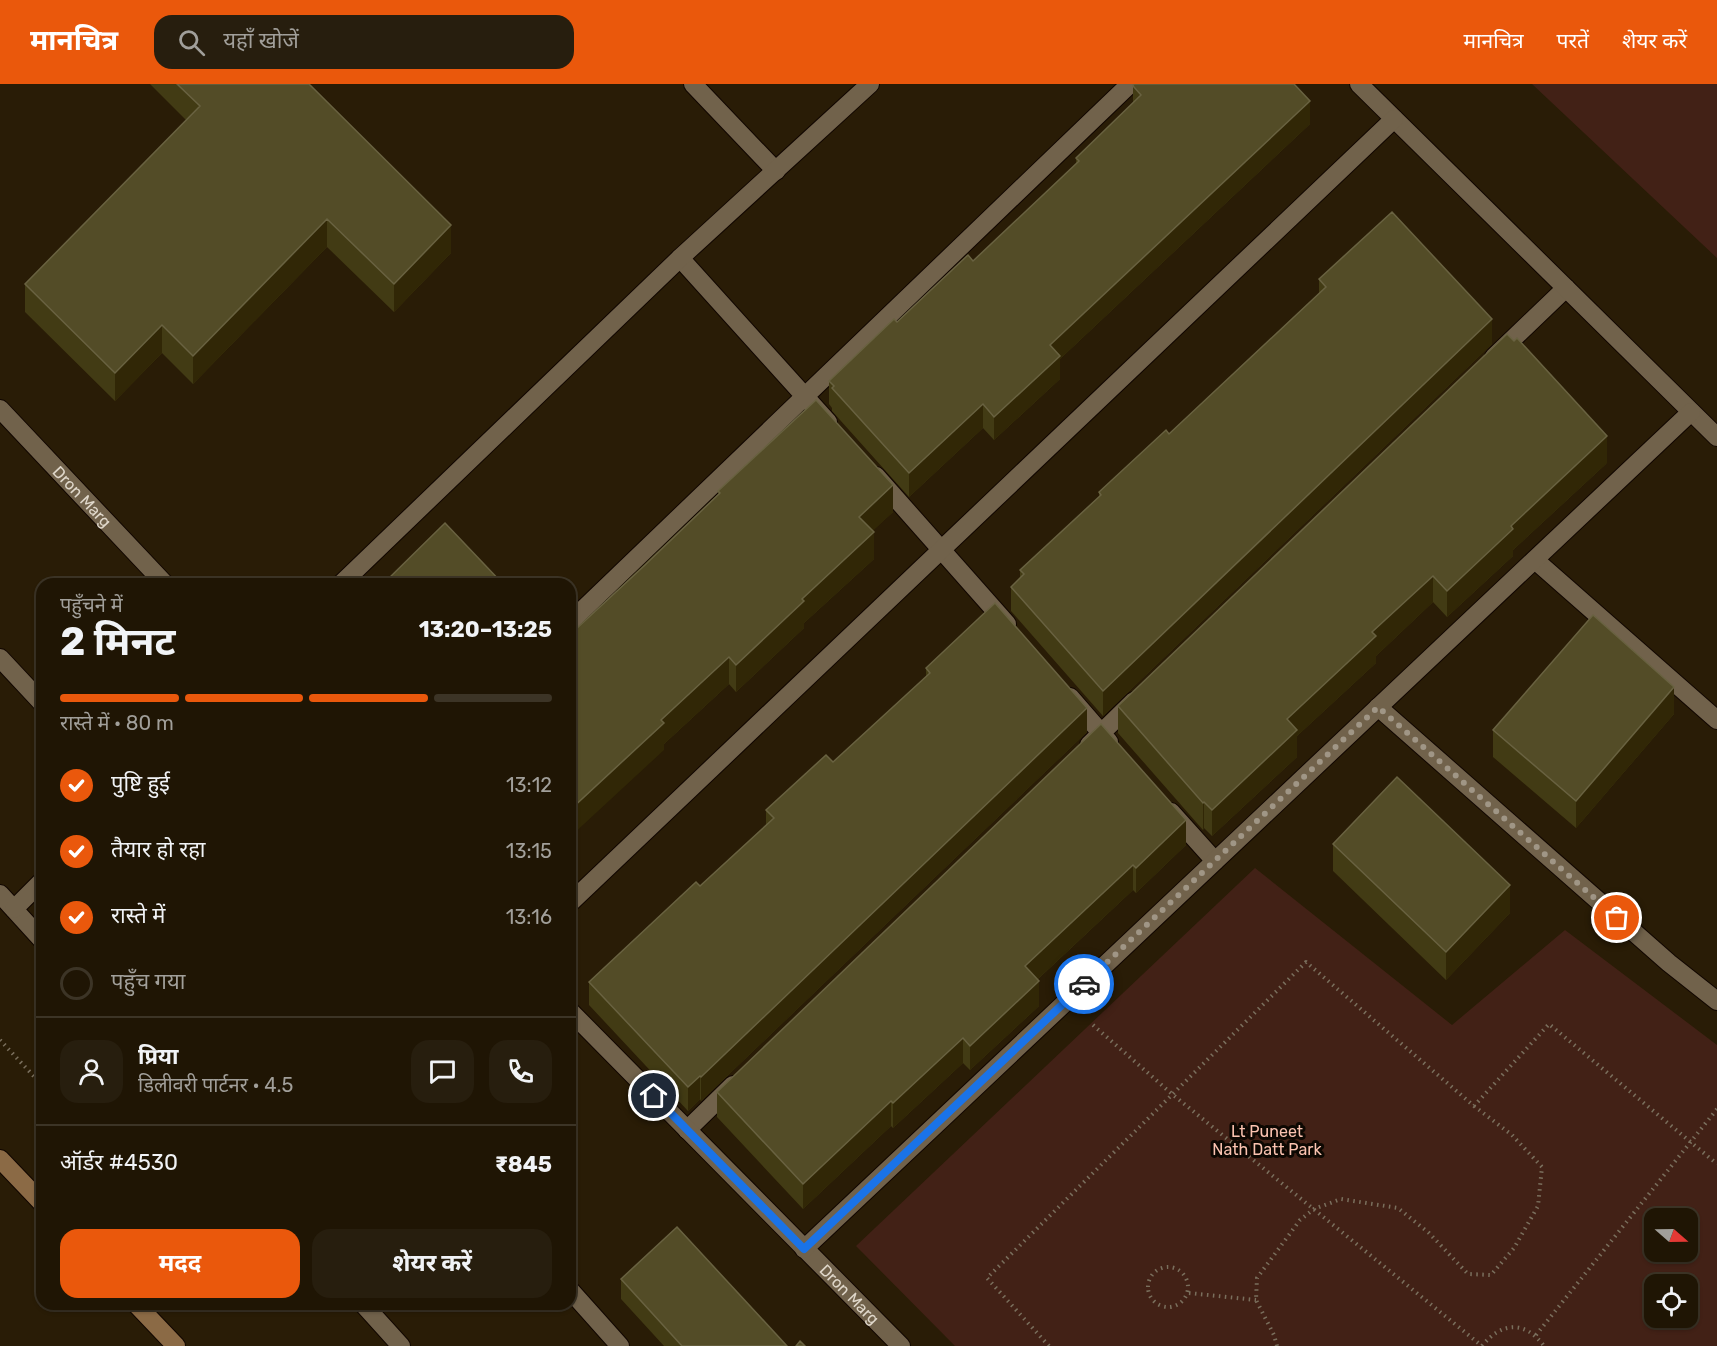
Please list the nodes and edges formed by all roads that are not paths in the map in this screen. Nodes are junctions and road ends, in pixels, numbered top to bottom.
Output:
1 (693, 84) edge
2 (870, 84) edge
3 (1130, 84) edge
4 (1359, 84) edge
5 (1394, 119) junction
6 (776, 171) junction
7 (681, 258) junction
8 (1566, 288) junction
9 (1480, 371) edge
10 (805, 396) junction
11 (0, 409) edge
12 (1691, 412) junction
13 (1717, 438) edge
14 (843, 439) edge
15 (866, 464) edge
16 (942, 550) junction
17 (1535, 560) junction
18 (159, 578) edge
19 (347, 578) edge
20 (576, 616) edge
21 (1018, 637) edge
22 (0, 658) edge
23 (1056, 681) edge
24 (1144, 692) edge
25 (36, 697) edge
26 (1378, 707) junction
27 (1717, 720) edge
28 (1101, 733) junction
29 (1075, 758) edge
30 (1124, 759) edge
31 (1162, 801) edge
32 (1215, 861) junction
33 (36, 887) edge
34 (0, 894) edge
35 (576, 897) edge
36 (14, 909) junction
37 (36, 933) edge
38 (1717, 1001) edge
39 (576, 1017) edge
40 (747, 1072) edge
41 (687, 1130) junction
42 (0, 1159) edge
43 (36, 1197) edge
44 (804, 1249) junction
45 (576, 1297) edge
46 (142, 1310) edge
47 (368, 1310) edge
48 (176, 1346) edge
49 (401, 1346) edge
50 (620, 1346) edge
51 (900, 1346) edge

1 - 6 street
2 - 6 street
3 - 10 street
4 - 5 street
5 - 8 street
5 - 16 street
6 - 7 street
7 - 10 street
7 - 19 street
8 - 9 street
8 - 12 street
10 - 14 street
10 - 20 street
11 - 18 street, Dron Marg
12 - 13 street
12 - 17 street
15 - 16 street
16 - 21 street
16 - 35 street
17 - 26 street
17 - 27 street
22 - 25 street
23 - 28 street
24 - 28 street
26 - 32 street
26 - 38 street
28 - 29 street
28 - 30 street
31 - 32 street
32 - 44 street
33 - 36 street
34 - 36 street
36 - 37 street
39 - 41 street, Dron Marg
40 - 41 street
41 - 44 street, Dron Marg
42 - 43 main road
44 - 51 street, Dron Marg
45 - 50 street
46 - 48 main road
47 - 49 street

